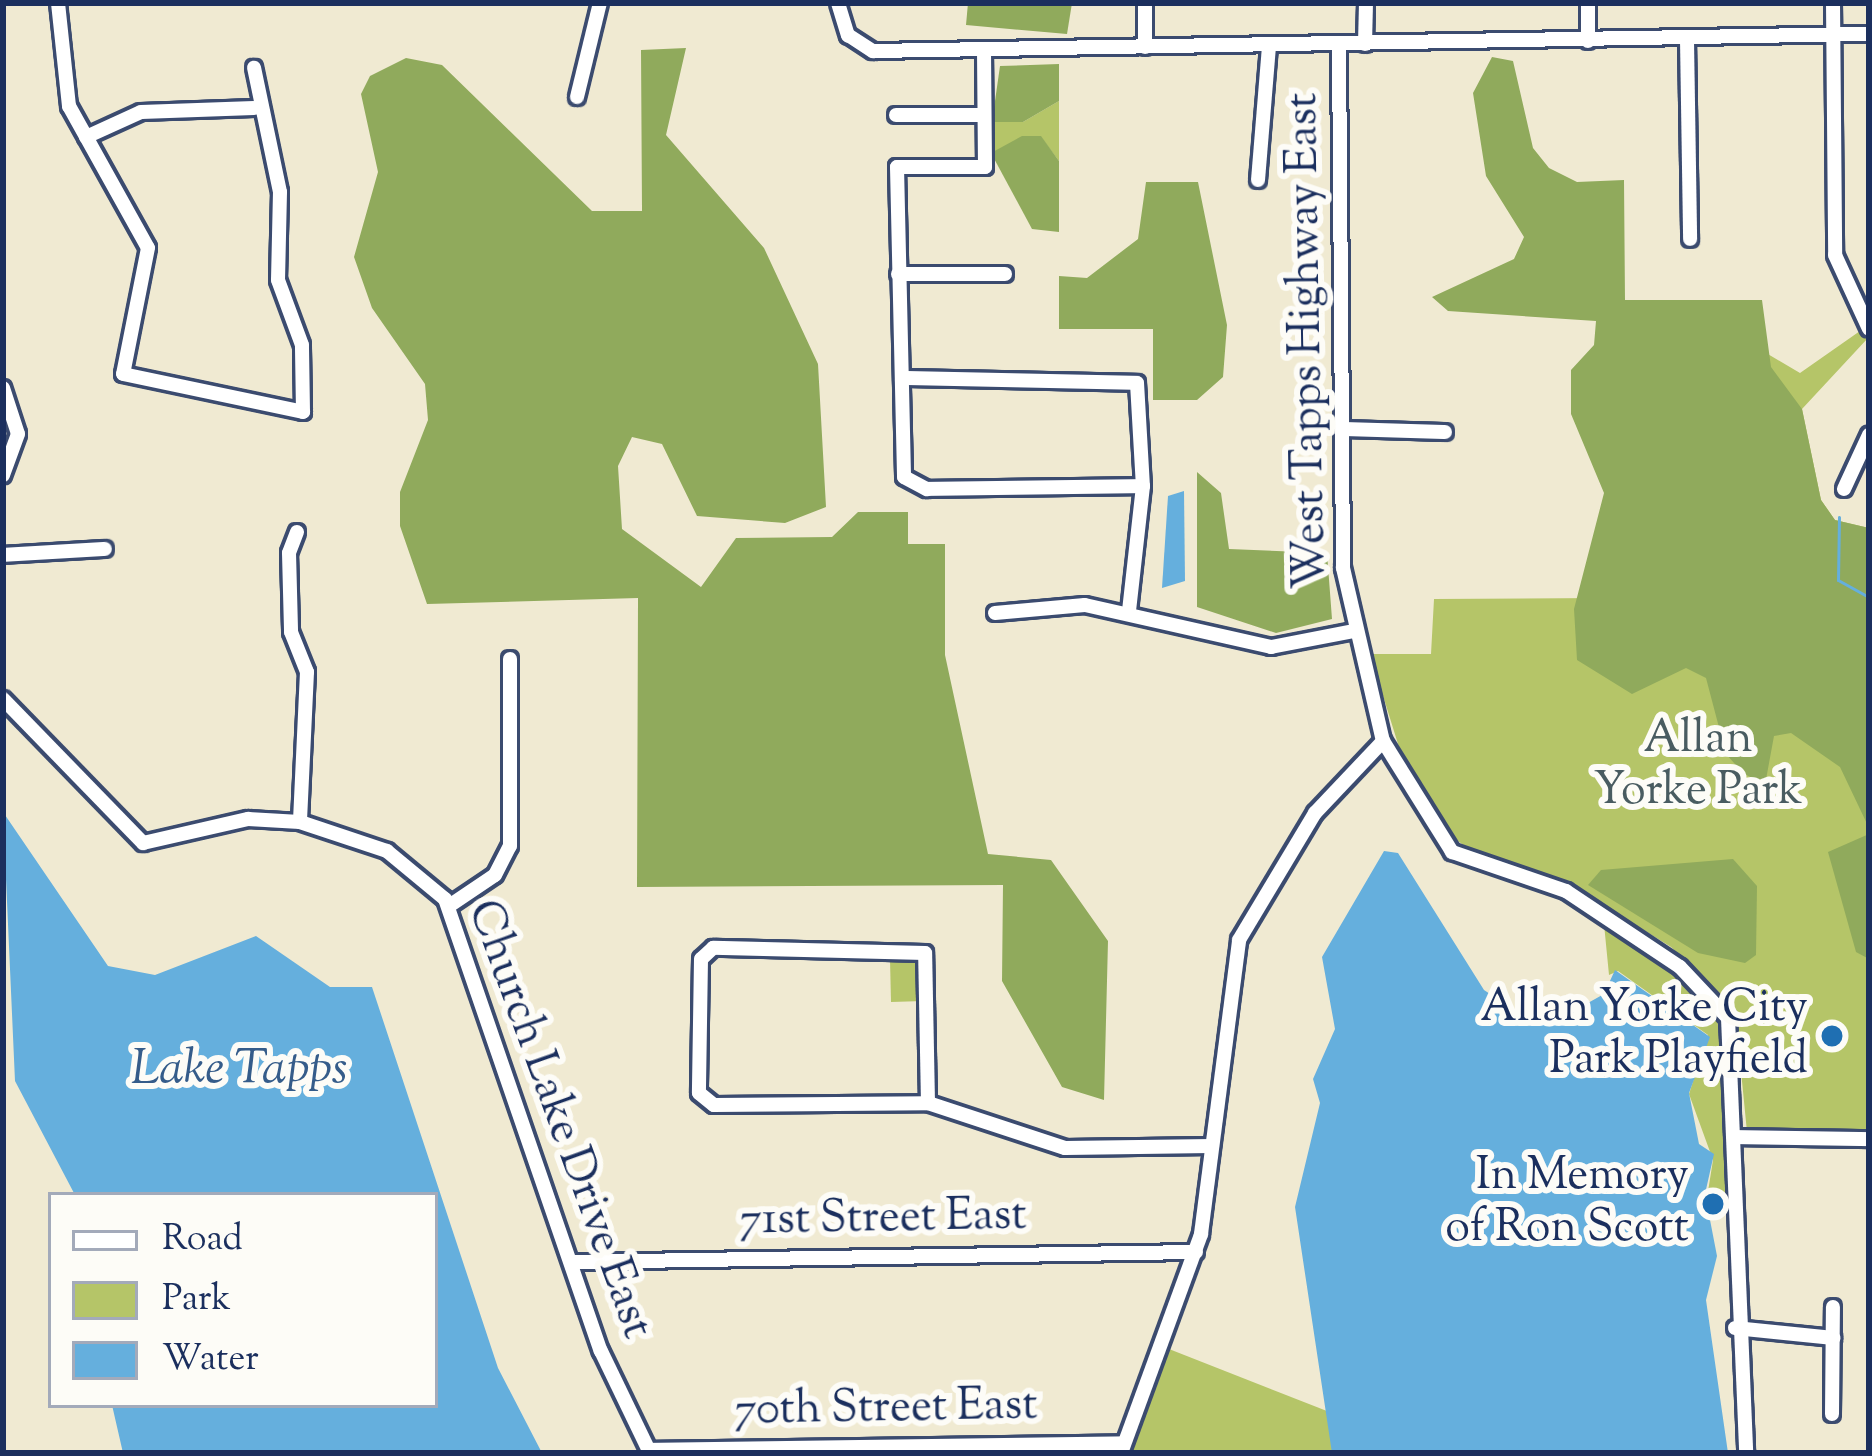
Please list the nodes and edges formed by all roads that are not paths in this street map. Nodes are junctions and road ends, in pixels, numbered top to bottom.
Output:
1 (58, 3) edge
2 (600, 3) edge
3 (838, 3) edge
4 (1145, 3) edge
5 (1366, 3) edge
6 (1588, 3) edge
7 (1833, 3) edge
8 (1869, 34) edge
9 (1836, 35) junction
10 (1687, 40) junction
11 (1588, 41) junction
12 (1365, 44) junction
13 (1339, 45) junction
14 (1269, 46) junction
15 (1144, 47) junction
16 (984, 51) junction
17 (254, 68) dead end
18 (577, 97) dead end
19 (254, 108) junction
20 (896, 115) dead end
21 (985, 115) junction
22 (86, 137) junction
23 (1258, 180) dead end
24 (1690, 239) dead end
25 (898, 274) junction
26 (1005, 274) dead end
27 (1869, 329) edge
28 (902, 378) junction
29 (3, 388) edge
30 (1343, 429) junction
31 (1445, 432) dead end
32 (1869, 435) edge
33 (3, 475) edge
34 (1143, 487) junction
35 (1844, 489) dead end
36 (297, 532) dead end
37 (105, 549) dead end
38 (3, 555) edge
39 (1129, 610) junction
40 (995, 613) dead end
41 (1354, 631) junction
42 (509, 659) dead end
43 (3, 699) edge
44 (1383, 741) junction
45 (300, 821) junction
46 (449, 906) junction
47 (928, 1103) junction
48 (1738, 1137) junction
49 (1869, 1139) edge
50 (1212, 1146) junction
51 (1196, 1252) junction
52 (572, 1262) junction
53 (1833, 1307) dead end
54 (1735, 1328) junction
55 (1833, 1338) junction
56 (1832, 1414) dead end
57 (1123, 1448) edge
58 (650, 1452) edge
59 (1746, 1453) edge

1 - 22 street
2 - 18 street
3 - 16 street
4 - 15 street
5 - 12 street
6 - 11 street
7 - 9 street
8 - 9 street
9 - 10 street
9 - 27 street
10 - 11 street
10 - 24 street
11 - 12 street
12 - 13 street
13 - 14 street
13 - 30 street, West Tapps Highway East
14 - 15 street
14 - 23 street
15 - 16 street
16 - 21 street
17 - 19 street
19 - 22 street
19 - 22 street
20 - 21 street
21 - 25 street
25 - 26 street
25 - 28 street
28 - 34 street
28 - 34 street
29 - 33 street
30 - 31 street
30 - 41 street, West Tapps Highway East
32 - 35 street
34 - 39 street
36 - 45 street
37 - 38 street
39 - 40 street
39 - 41 street
41 - 44 street, West Tapps Highway East
42 - 46 street
43 - 45 street, Church Lake Drive East
44 - 48 street, West Tapps Highway East
44 - 50 street
45 - 46 street, Church Lake Drive East
46 - 52 street, Church Lake Drive East
47 - 47 street
47 - 50 street
48 - 49 street
48 - 54 street, West Tapps Highway East
50 - 51 street
51 - 52 street, 71st Street East
51 - 57 street
52 - 58 street, Church Lake Drive East
53 - 55 street
54 - 55 street
54 - 59 street, West Tapps Highway East
55 - 56 street
57 - 58 street, 70th Street East

